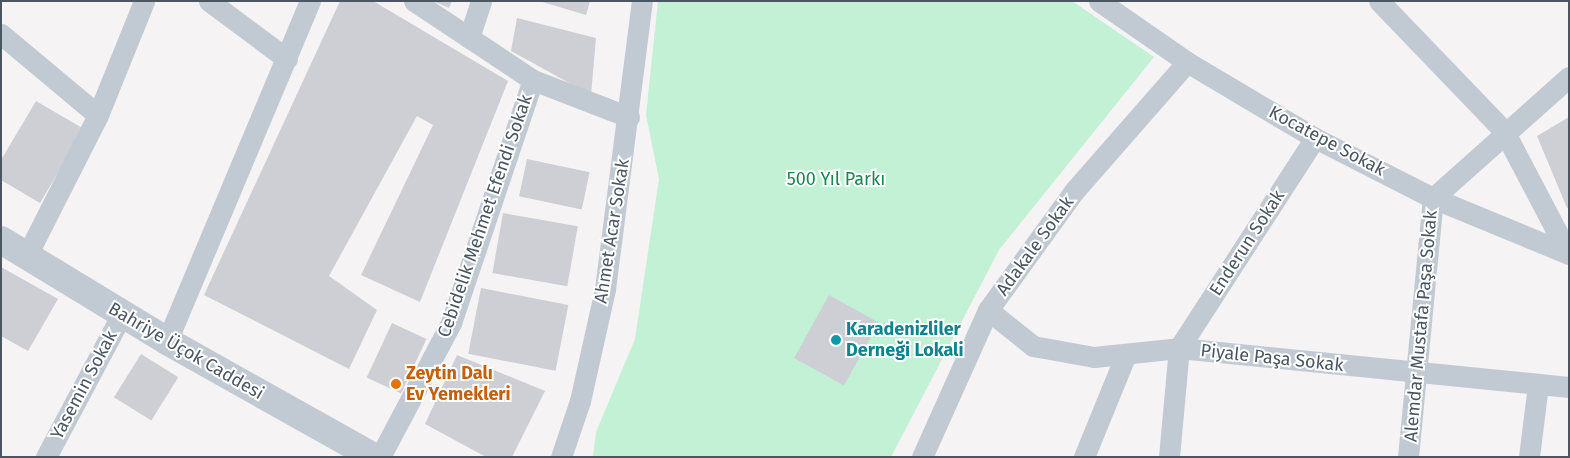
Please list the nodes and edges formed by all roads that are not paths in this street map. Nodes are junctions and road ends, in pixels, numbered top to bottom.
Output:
1 (144, 1) edge
2 (209, 1) edge
3 (310, 1) edge
4 (414, 1) edge
5 (481, 1) edge
6 (642, 1) edge
7 (1099, 1) edge
8 (1379, 1) edge
9 (1, 34) edge
10 (469, 38) junction
11 (287, 59) junction
12 (1187, 62) junction
13 (1569, 77) edge
14 (533, 80) junction
15 (98, 115) junction
16 (629, 117) junction
17 (1504, 131) junction
18 (1315, 138) junction
19 (1433, 198) junction
20 (1, 240) edge
21 (1568, 254) edge
22 (26, 257) junction
23 (988, 310) junction
24 (122, 314) junction
25 (167, 341) junction
26 (1179, 348) junction
27 (1126, 354) junction
28 (1416, 375) junction
29 (1538, 385) junction
30 (1569, 387) edge
31 (46, 457) edge
32 (374, 457) edge
33 (380, 457) edge
34 (561, 457) edge
35 (922, 457) edge
36 (1084, 457) edge
37 (1169, 457) edge
38 (1408, 457) edge
39 (1529, 457) edge

1 - 15 street
2 - 11 street
3 - 11 street
4 - 10 street
5 - 10 street
6 - 16 street, Ahmet Acar Sokak
7 - 12 street, Kocatepe Sokak
8 - 17 street
9 - 15 street
10 - 14 street
11 - 25 street
12 - 18 street, Kocatepe Sokak
12 - 23 street, Adakale Sokak
13 - 17 street, Alemdar Mustafa Paşa Sokak
14 - 16 street
14 - 33 street, Cebidelik Mehmet Efendi Sokak
15 - 22 street
16 - 34 street, Ahmet Acar Sokak
17 - 19 street, Alemdar Mustafa Paşa Sokak
17 - 21 street
18 - 19 street, Kocatepe Sokak
18 - 26 street, Enderun Sokak
19 - 21 street, Kocatepe Sokak
19 - 28 street, Alemdar Mustafa Paşa Sokak
20 - 22 street, Bahriye Üçok Caddesi
22 - 24 street, Bahriye Üçok Caddesi
23 - 27 street, Piyale Paşa Sokak
23 - 35 street, Adakale Sokak
24 - 25 street, Bahriye Üçok Caddesi
24 - 31 street, Yasemin Sokak
25 - 32 street, Bahriye Üçok Caddesi
26 - 27 street, Piyale Paşa Sokak
26 - 28 street, Piyale Paşa Sokak
26 - 37 street
27 - 36 street
28 - 29 street, Piyale Paşa Sokak
28 - 38 street, Alemdar Mustafa Paşa Sokak
29 - 30 street, Piyale Paşa Sokak
29 - 39 street

